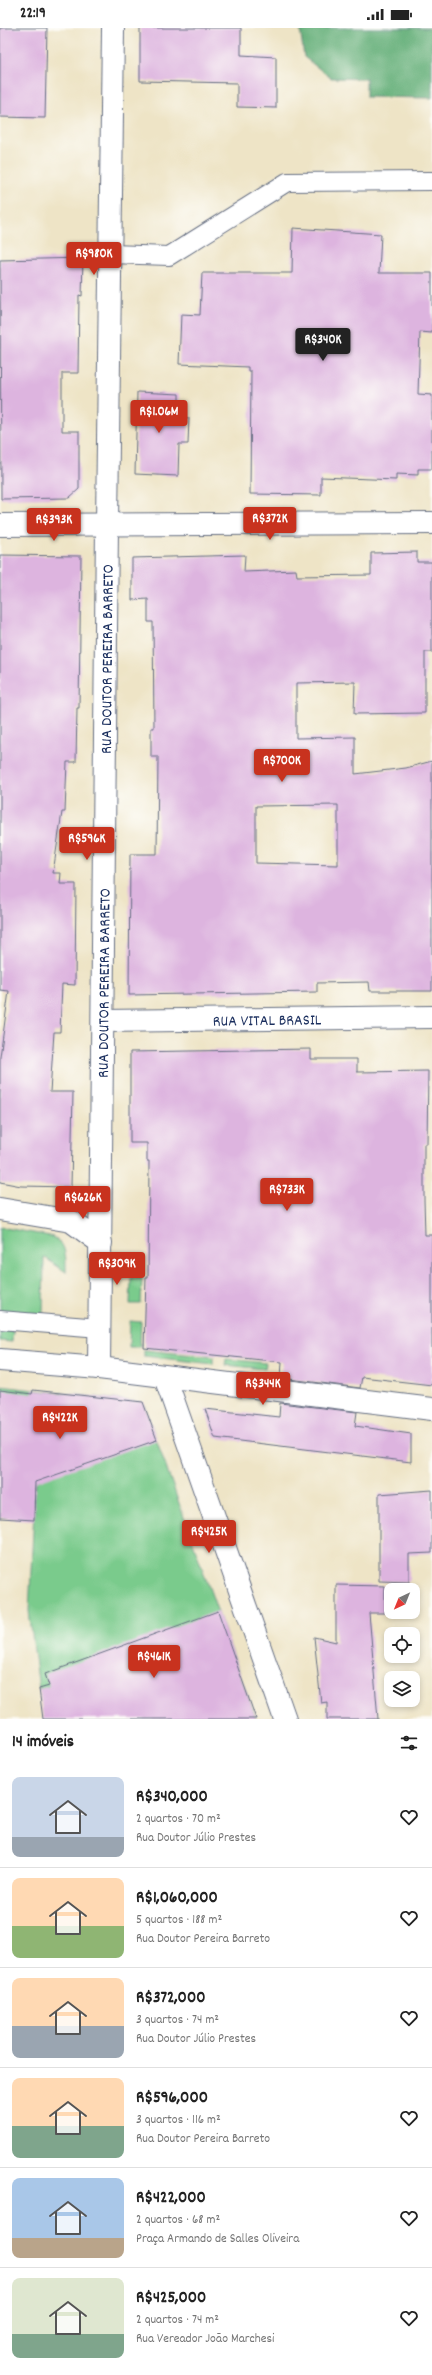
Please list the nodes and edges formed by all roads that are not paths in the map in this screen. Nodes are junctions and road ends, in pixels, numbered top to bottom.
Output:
1 (113, 28) edge
2 (432, 181) edge
3 (111, 254) junction
4 (432, 523) edge
5 (0, 525) edge
6 (108, 525) junction
7 (432, 1017) edge
8 (103, 1021) junction
9 (100, 1198) junction
10 (0, 1209) edge
11 (71, 1221) junction
12 (101, 1243) junction
13 (0, 1320) edge
14 (100, 1328) junction
15 (0, 1360) edge
16 (99, 1368) junction
17 (165, 1377) junction
18 (432, 1409) edge
19 (285, 1719) edge

1 - 3 street, RUA DOUTOR PEREIRA BARRETO
2 - 3 lane
3 - 6 street, RUA DOUTOR PEREIRA BARRETO
4 - 6 street
5 - 6 street
6 - 8 street, RUA DOUTOR PEREIRA BARRETO
7 - 8 street, RUA VITAL BRASIL
8 - 9 street, RUA DOUTOR PEREIRA BARRETO
9 - 11 street
9 - 12 street, RUA DOUTOR PEREIRA BARRETO
10 - 11 street
11 - 12 street
12 - 14 street, RUA DOUTOR PEREIRA BARRETO
13 - 14 lane
14 - 16 street, RUA DOUTOR PEREIRA BARRETO
15 - 16 street
16 - 17 street
17 - 18 street
17 - 19 street

